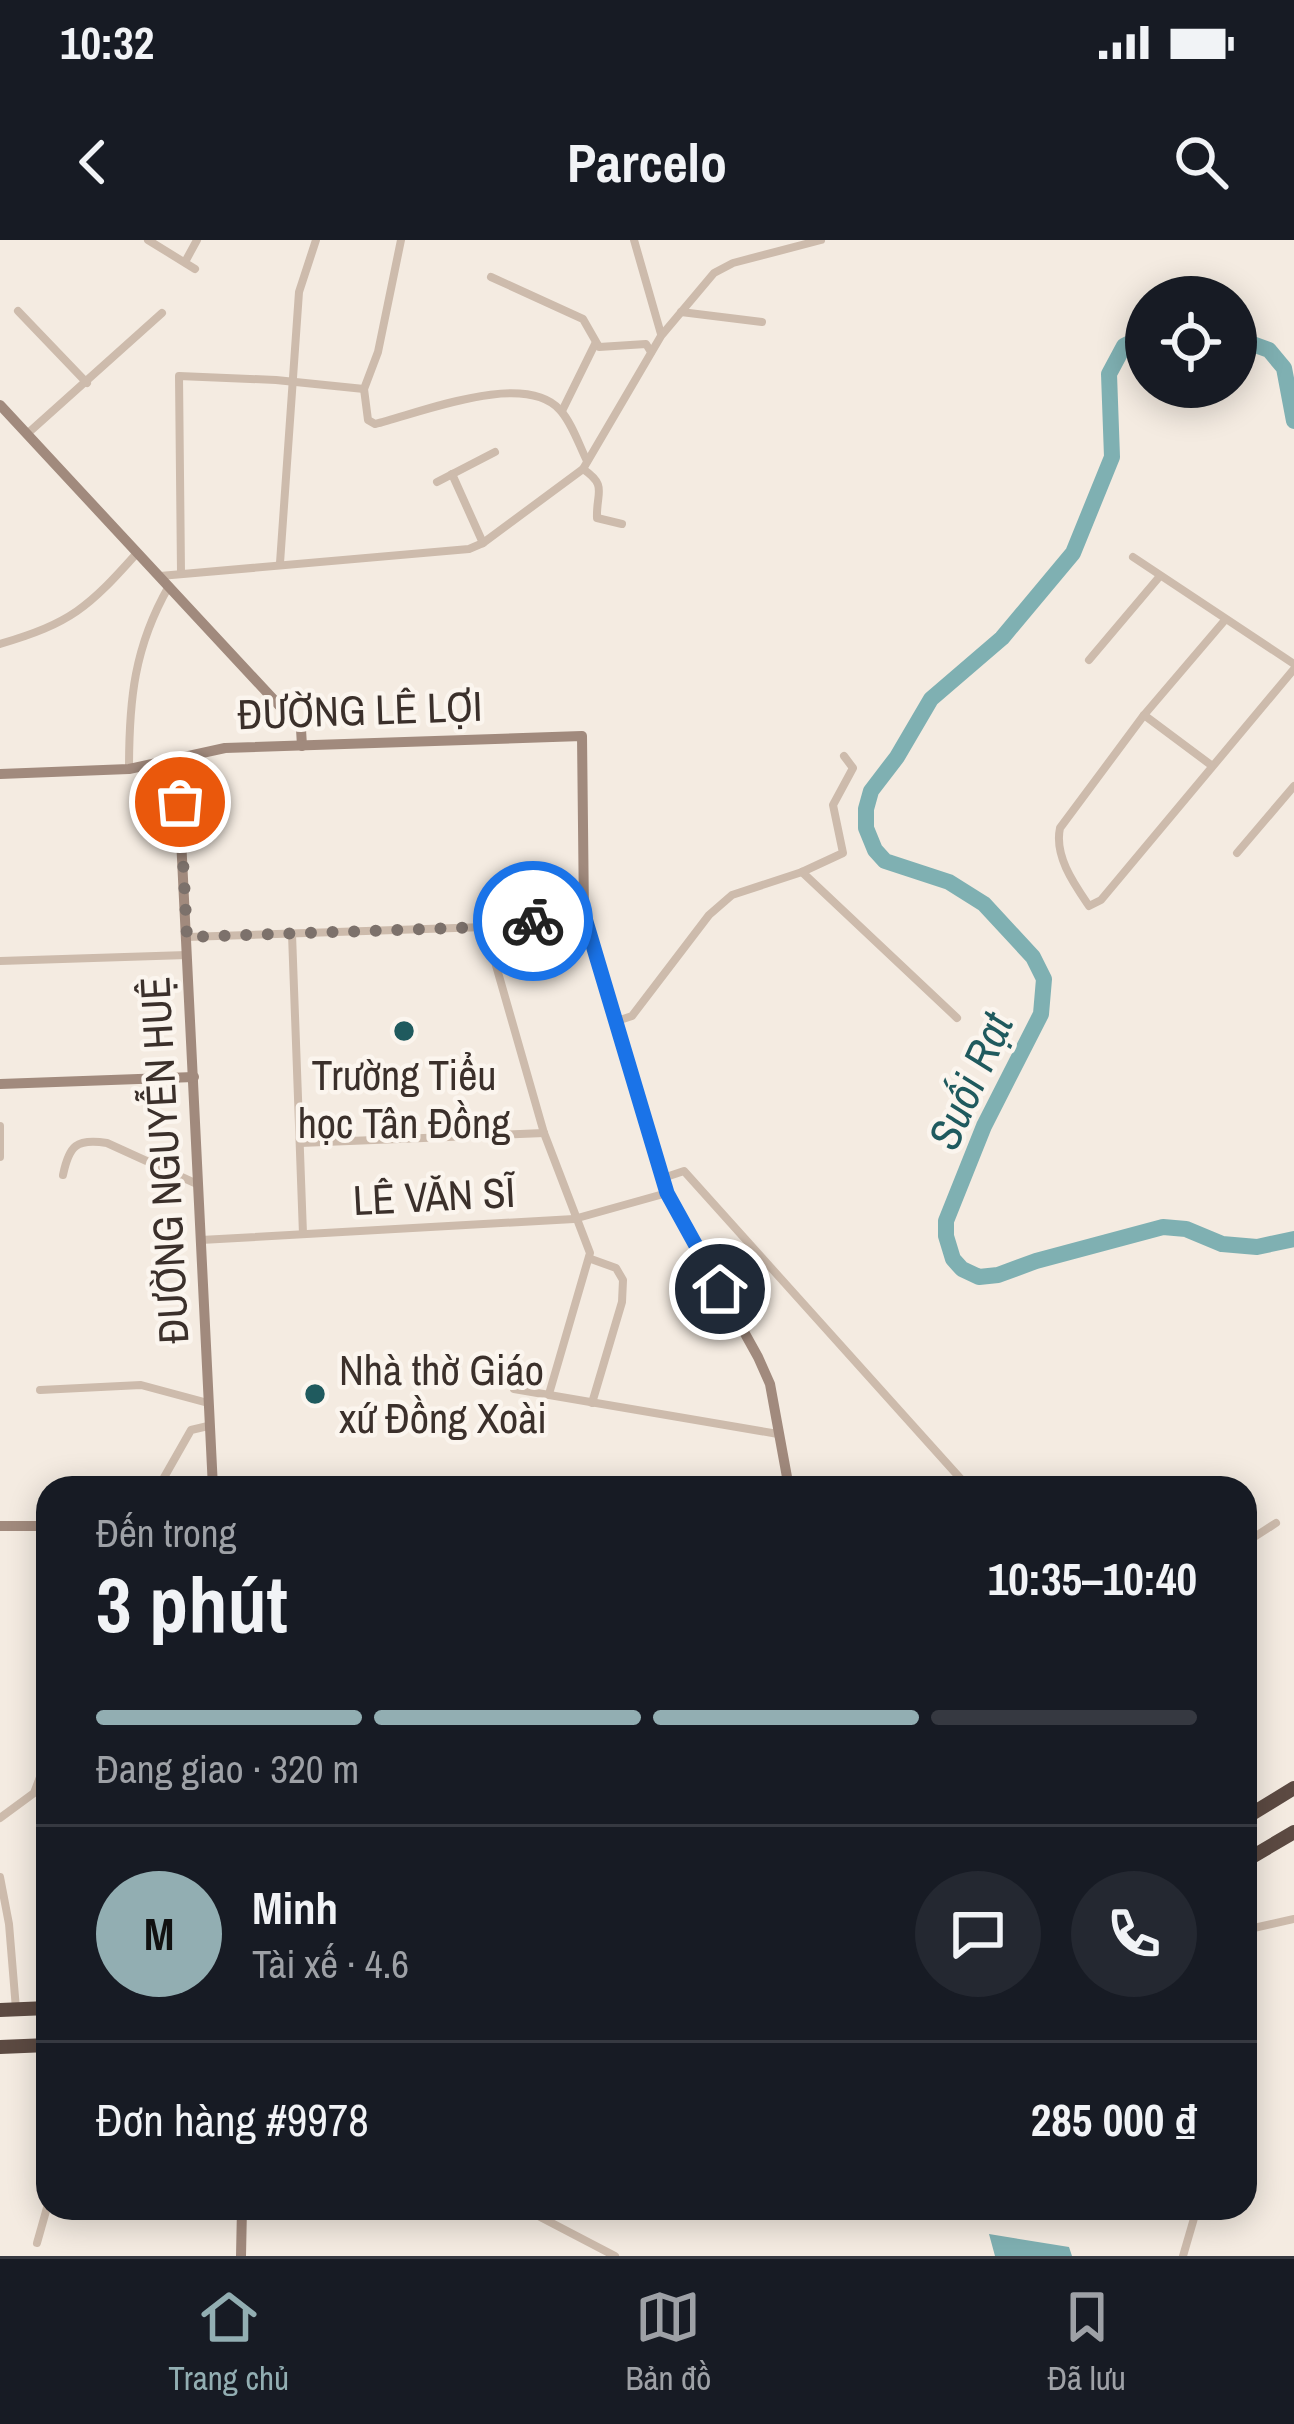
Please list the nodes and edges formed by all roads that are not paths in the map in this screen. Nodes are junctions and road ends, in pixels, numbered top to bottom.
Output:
1 (148, 240) edge
2 (196, 240) edge
3 (316, 240) edge
4 (401, 240) edge
5 (634, 240) edge
6 (821, 240) edge
7 (184, 262) junction
8 (195, 269) dead end
9 (491, 277) dead end
10 (18, 311) dead end
11 (680, 312) junction
12 (162, 314) dead end
13 (762, 322) dead end
14 (661, 336) junction
15 (595, 344) junction
16 (652, 352) junction
17 (293, 382) junction
18 (87, 383) junction
19 (364, 389) junction
20 (0, 405) edge
21 (562, 411) junction
22 (27, 434) junction
23 (495, 452) dead end
24 (585, 466) junction
25 (452, 474) junction
26 (437, 482) dead end
27 (622, 524) dead end
28 (483, 543) junction
29 (136, 553) junction
30 (1133, 557) dead end
31 (280, 563) junction
32 (181, 572) junction
33 (160, 576) junction
34 (1160, 576) junction
35 (169, 586) junction
36 (1225, 620) junction
37 (0, 644) edge
38 (1089, 660) dead end
39 (1294, 667) edge
40 (1144, 715) junction
41 (302, 746) junction
42 (844, 756) dead end
43 (177, 757) junction
44 (1211, 765) junction
45 (129, 769) junction
46 (0, 774) edge
47 (1294, 786) edge
48 (1238, 853) dead end
49 (802, 872) junction
50 (584, 915) junction
51 (485, 927) junction
52 (292, 934) junction
53 (187, 937) junction
54 (188, 955) junction
55 (0, 961) edge
56 (957, 1018) dead end
57 (617, 1021) junction
58 (194, 1077) junction
59 (0, 1084) edge
60 (0, 1126) edge
61 (544, 1133) junction
62 (300, 1143) junction
63 (0, 1157) edge
64 (63, 1175) dead end
65 (662, 1178) junction
66 (197, 1184) junction
67 (667, 1193) junction
68 (574, 1219) junction
69 (303, 1234) junction
70 (200, 1240) junction
71 (591, 1259) junction
72 (514, 1389) dead end
73 (40, 1390) dead end
74 (550, 1394) junction
75 (208, 1402) junction
76 (592, 1403) junction
77 (208, 1426) junction
78 (781, 1434) junction
79 (165, 1476) edge
80 (212, 1476) edge
81 (787, 1476) edge
82 (957, 1476) edge
83 (1276, 1523) dead end
84 (0, 1526) edge
85 (36, 1526) edge
86 (1257, 1535) edge
87 (36, 1788) edge
88 (1294, 1788) edge
89 (1257, 1811) edge
90 (0, 1818) edge
91 (1294, 1832) edge
92 (1257, 1854) edge
93 (0, 1877) edge
94 (1294, 1919) edge
95 (1257, 1927) edge
96 (8, 2009) edge
97 (36, 2046) edge
98 (0, 2047) edge
99 (43, 2220) edge
100 (242, 2220) edge
101 (546, 2220) edge
102 (1194, 2220) edge
103 (37, 2243) dead end
104 (242, 2256) edge
105 (615, 2256) edge
106 (1183, 2256) edge

1 - 7 street
2 - 7 street
3 - 17 street
4 - 19 street
5 - 14 street
6 - 11 street
7 - 8 street
9 - 15 street
10 - 18 street
11 - 13 street
11 - 14 street
12 - 18 street
14 - 16 street
15 - 16 street
15 - 21 street
16 - 24 street
17 - 19 street
17 - 31 street
17 - 32 street
18 - 22 street
19 - 21 street
20 - 22 street
21 - 24 street
22 - 29 street
23 - 25 street
24 - 27 street
24 - 28 street
25 - 26 street
25 - 28 street
28 - 31 street
29 - 33 street
29 - 37 street
30 - 34 street
31 - 32 street
32 - 33 street
33 - 35 street
34 - 36 street
34 - 38 street
35 - 41 street
35 - 45 street
36 - 39 street
36 - 40 street
39 - 44 street
40 - 44 street
40 - 44 street
41 - 43 street, ĐƯỜNG LÊ LỢI
41 - 50 street, ĐƯỜNG LÊ LỢI
42 - 49 street
43 - 45 street, ĐƯỜNG LÊ LỢI
43 - 53 street, ĐƯỜNG NGUYỄN HUỆ
45 - 46 street, ĐƯỜNG LÊ LỢI
47 - 48 street
49 - 56 street
49 - 57 street
50 - 51 street
50 - 57 street
51 - 52 street
51 - 61 street
52 - 53 street
52 - 62 street
53 - 54 street, ĐƯỜNG NGUYỄN HUỆ
54 - 55 street
54 - 58 street, ĐƯỜNG NGUYỄN HUỆ
57 - 65 street
58 - 59 street
58 - 66 street, ĐƯỜNG NGUYỄN HUỆ
60 - 63 street
61 - 62 street
61 - 68 street
62 - 69 street
64 - 66 street
65 - 67 street
65 - 82 street
66 - 70 street, ĐƯỜNG NGUYỄN HUỆ
67 - 68 street, LÊ VĂN SĨ
67 - 78 street
68 - 69 street, LÊ VĂN SĨ
68 - 71 street
69 - 70 street, LÊ VĂN SĨ
70 - 75 street, ĐƯỜNG NGUYỄN HUỆ
71 - 74 street
71 - 76 street
72 - 74 street
73 - 75 street
74 - 76 street
75 - 77 street, ĐƯỜNG NGUYỄN HUỆ
76 - 78 street
77 - 79 street
77 - 80 street, ĐƯỜNG NGUYỄN HUỆ
78 - 81 street
83 - 86 street
84 - 85 street
87 - 90 street
88 - 89 highway
91 - 92 highway
93 - 96 street
94 - 95 street
97 - 98 highway
99 - 103 street
100 - 104 street
101 - 105 street
102 - 106 street

